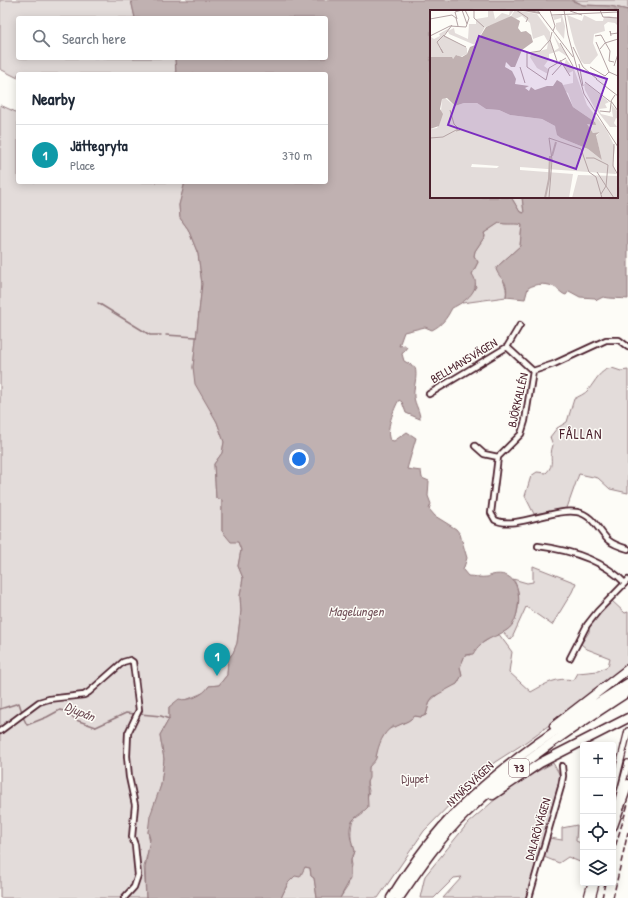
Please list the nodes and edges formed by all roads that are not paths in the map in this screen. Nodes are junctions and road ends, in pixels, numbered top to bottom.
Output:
1 (520, 325) dead end
2 (507, 347) junction
3 (628, 347) edge
4 (533, 371) junction
5 (429, 394) dead end
6 (475, 446) dead end
7 (498, 457) junction
8 (538, 546) dead end
9 (628, 549) edge
10 (627, 582) edge
11 (570, 658) dead end
12 (628, 668) edge
13 (628, 683) edge
14 (628, 692) edge
15 (593, 706) junction
16 (628, 718) edge
17 (0, 731) edge
18 (628, 732) edge
19 (628, 763) edge
20 (562, 766) dead end
21 (616, 780) edge
22 (628, 784) edge
23 (615, 814) edge
24 (616, 818) edge
25 (448, 832) junction
26 (590, 886) edge
27 (595, 886) edge
28 (124, 898) edge
29 (391, 898) edge
30 (399, 898) edge
31 (529, 898) edge
32 (587, 898) edge
33 (592, 898) edge

1 - 2 street, BELLMANSVÄGEN
2 - 4 street
2 - 5 street, BELLMANSVÄGEN
3 - 4 street, BJÖRKALLÉN
4 - 7 street, BJÖRKALLÉN
6 - 7 street
7 - 9 street
8 - 10 street
10 - 11 street
12 - 15 highway
13 - 15 highway, NYNÄSVÄGEN / 73
14 - 15 highway, NYNÄSVÄGEN / 73
15 - 25 highway, NYNÄSVÄGEN / 73
15 - 29 highway, NYNÄSVÄGEN / 73
16 - 25 highway
17 - 28 street
18 - 21 street
19 - 23 street
20 - 31 street, DALARÖVÄGEN
22 - 24 highway
25 - 30 highway, NYNÄSVÄGEN / 73
26 - 32 street
27 - 33 street

